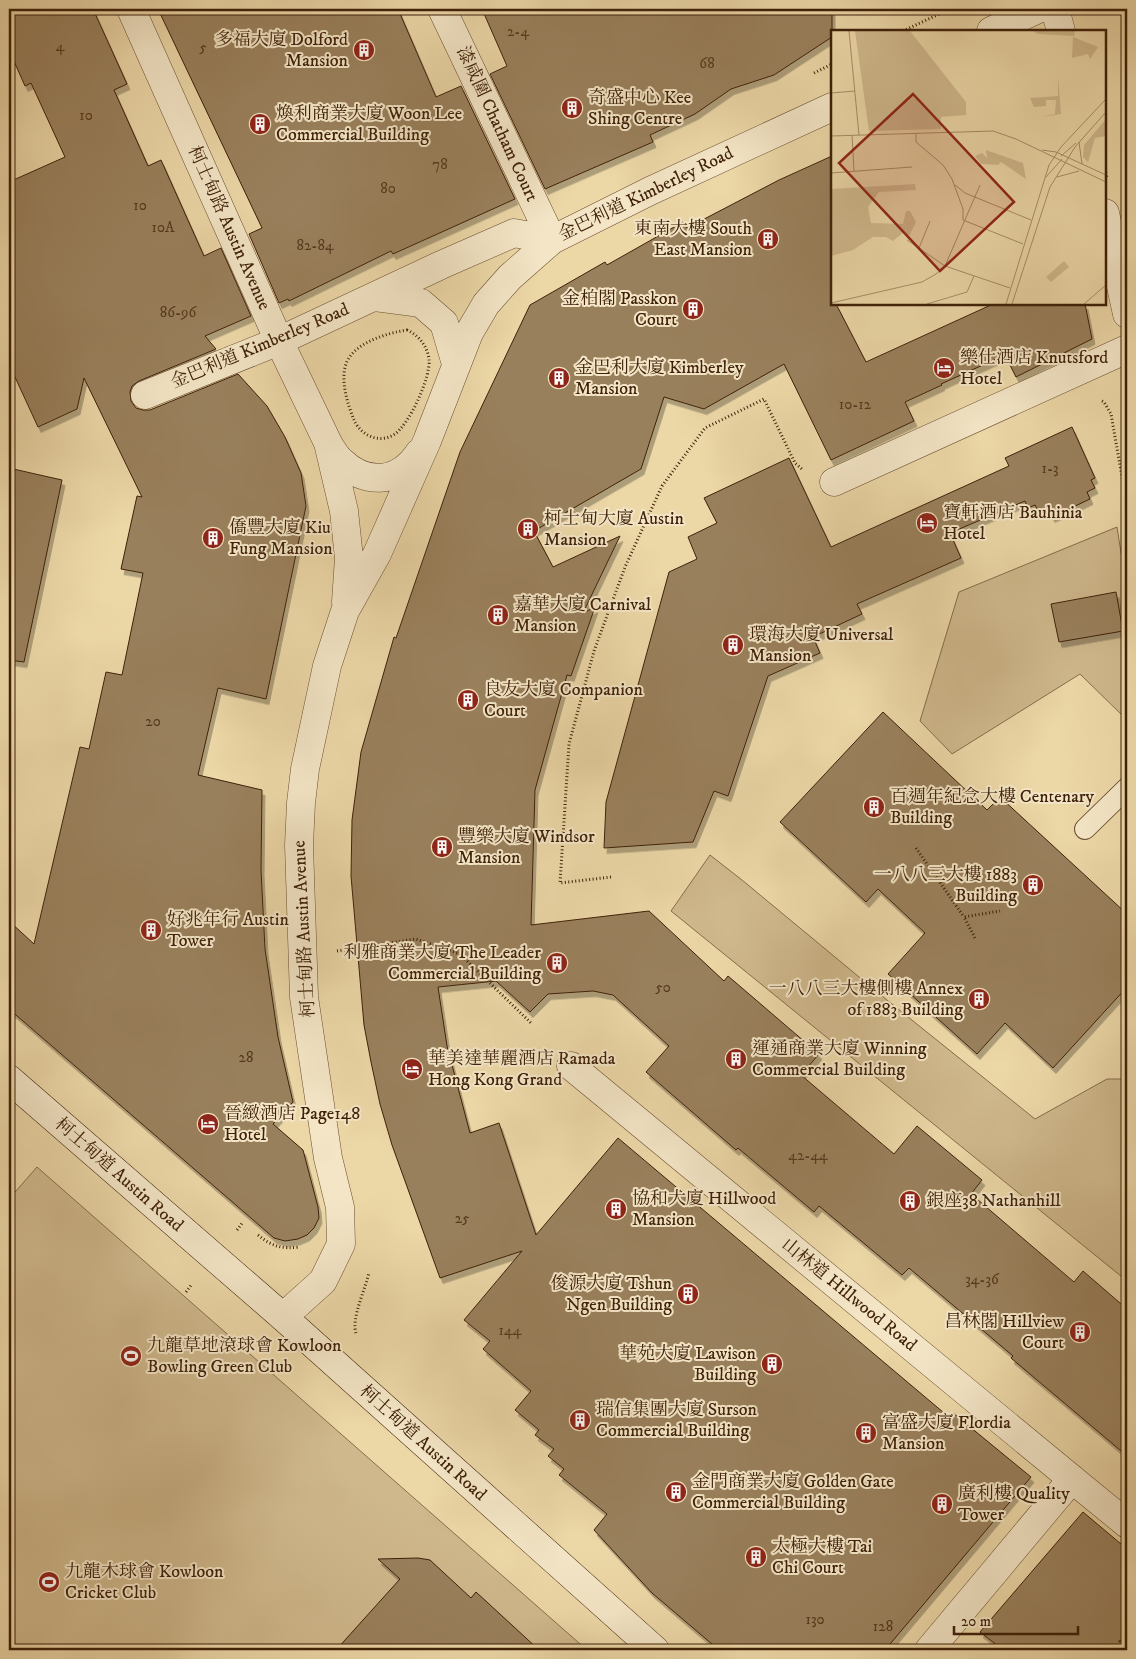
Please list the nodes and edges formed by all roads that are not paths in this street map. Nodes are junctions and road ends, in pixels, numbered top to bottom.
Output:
1 (132, 9) edge
2 (442, 9) edge
3 (1038, 9) edge
4 (1055, 9) edge
5 (994, 30) edge
6 (1061, 30) edge
7 (831, 107) edge
8 (1106, 216) edge
9 (552, 240) junction
10 (1122, 259) edge
11 (375, 297) junction
12 (1127, 314) edge
13 (279, 341) junction
14 (1127, 349) edge
15 (456, 364) junction
16 (145, 395) dead end
17 (427, 441) junction
18 (329, 445) junction
19 (834, 482) dead end
20 (345, 611) junction
21 (1127, 788) edge
22 (1085, 829) dead end
23 (571, 1066) dead end
24 (9, 1079) edge
25 (283, 1317) junction
26 (1072, 1479) junction
27 (1127, 1524) edge
28 (655, 1650) edge
29 (929, 1650) edge

1 - 13 street, 柯士甸路 Austin Avenue
2 - 9 street, 漆咸圍 Chatham Court
3 - 5 street
4 - 6 street
7 - 9 street, 金巴利道 Kimberley Road
8 - 10 street
9 - 11 street, 金巴利道 Kimberley Road
9 - 15 street, 柯士甸路 Austin Avenue
10 - 12 street
11 - 13 street, 金巴利道 Kimberley Road
11 - 15 street
13 - 16 street, 金巴利道 Kimberley Road
13 - 18 street, 柯士甸路 Austin Avenue
14 - 19 street
15 - 17 street, 柯士甸路 Austin Avenue
17 - 18 street, 柯士甸路 Austin Avenue
17 - 20 street, 柯士甸路 Austin Avenue
18 - 20 street, 柯士甸路 Austin Avenue
20 - 25 street, 柯士甸路 Austin Avenue
21 - 22 lane
23 - 26 street, 山林道 Hillwood Road
24 - 25 street, 柯士甸道 Austin Road
25 - 28 street, 柯士甸道 Austin Road
26 - 27 street, 山林道 Hillwood Road
26 - 29 street

